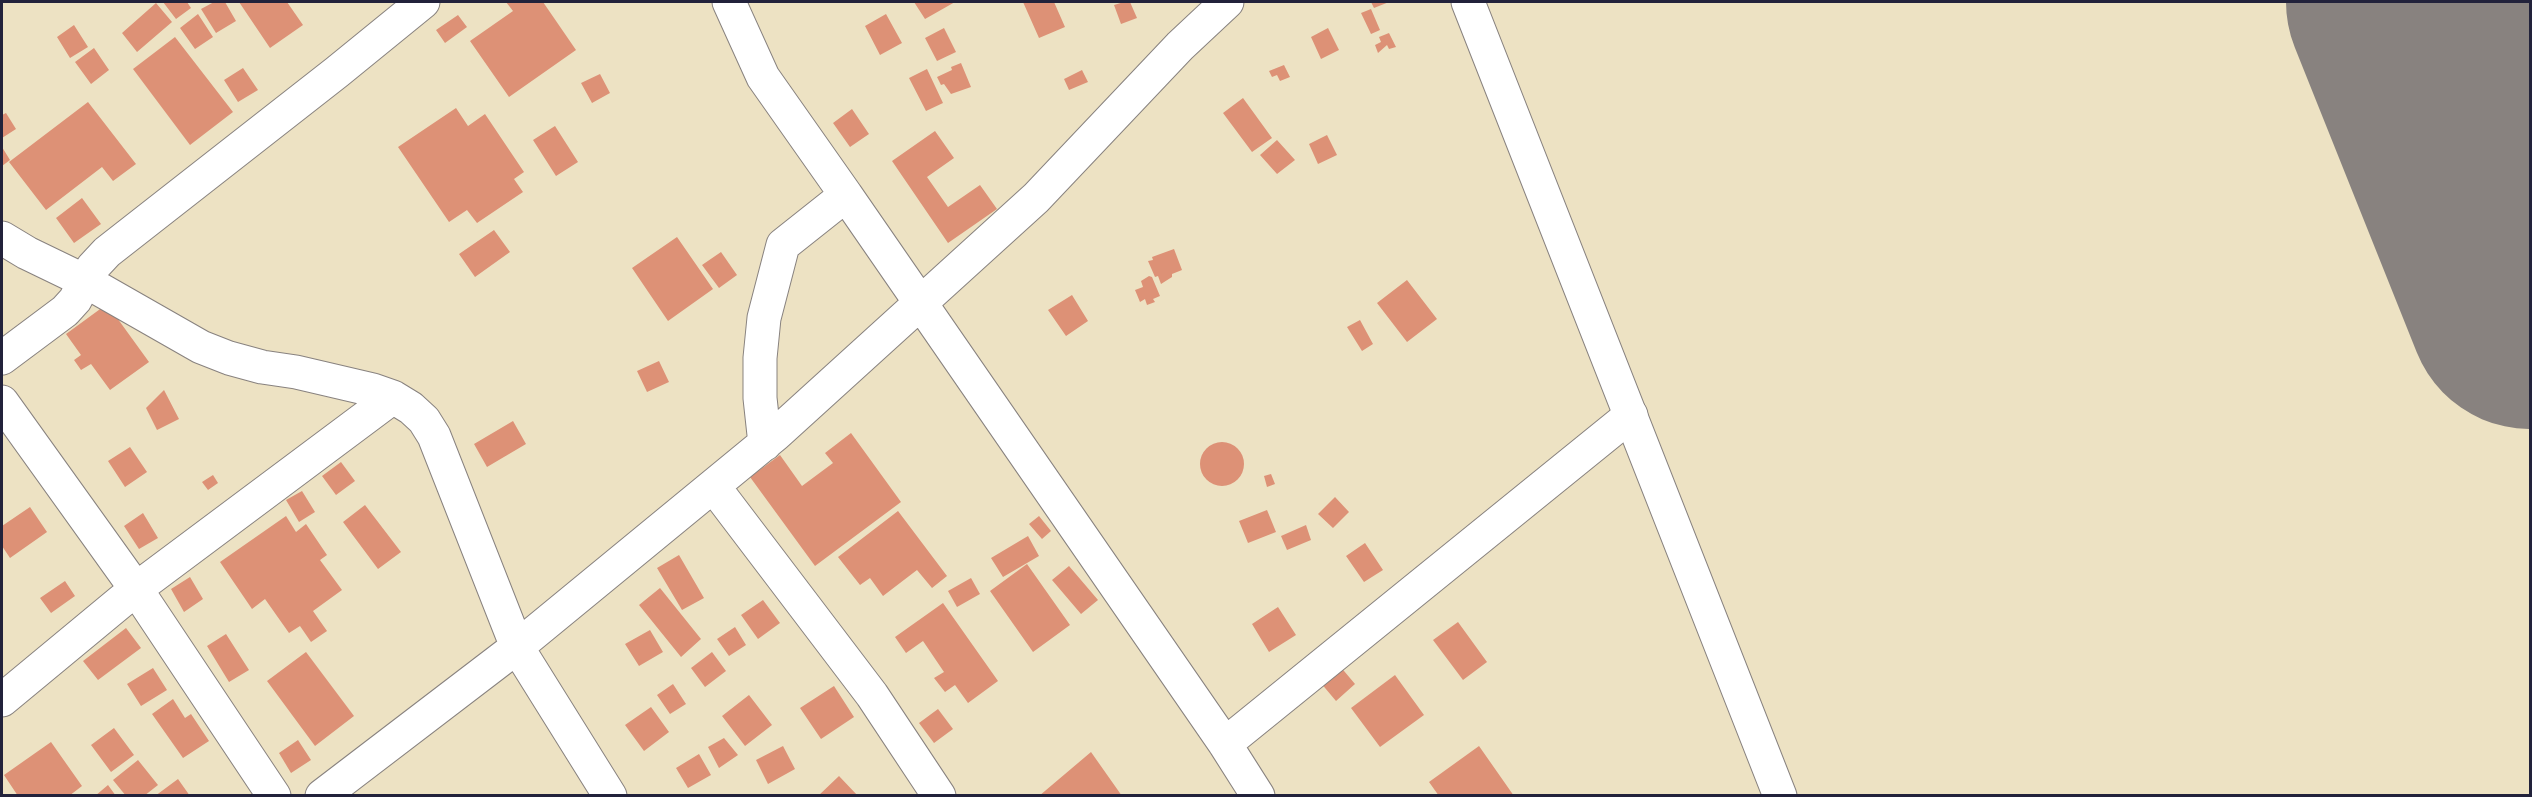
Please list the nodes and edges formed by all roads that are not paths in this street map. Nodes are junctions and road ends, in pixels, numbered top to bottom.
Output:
1 (423, 2) edge
2 (729, 2) edge
3 (1227, 2) edge
4 (1468, 2) edge
5 (846, 195) junction
6 (2, 238) edge
7 (87, 282) junction
8 (920, 304) junction
9 (2, 358) edge
10 (393, 396) junction
11 (2, 402) edge
12 (1631, 415) junction
13 (765, 444) junction
14 (714, 487) junction
15 (136, 589) junction
16 (517, 647) junction
17 (2, 700) edge
18 (1225, 744) junction
19 (274, 795) edge
20 (322, 795) edge
21 (610, 795) edge
22 (939, 795) edge
23 (1258, 795) edge
24 (1780, 795) edge

1 - 7 street
2 - 5 street
3 - 8 street
4 - 12 street
5 - 8 street
5 - 13 street
6 - 7 street
7 - 9 street
7 - 10 street
8 - 13 street
8 - 18 street
10 - 15 street
10 - 16 street
11 - 15 street
12 - 18 street
12 - 24 street
13 - 14 street
14 - 16 street
14 - 22 street
15 - 17 street
15 - 19 street
16 - 20 street
16 - 21 street
18 - 23 street

